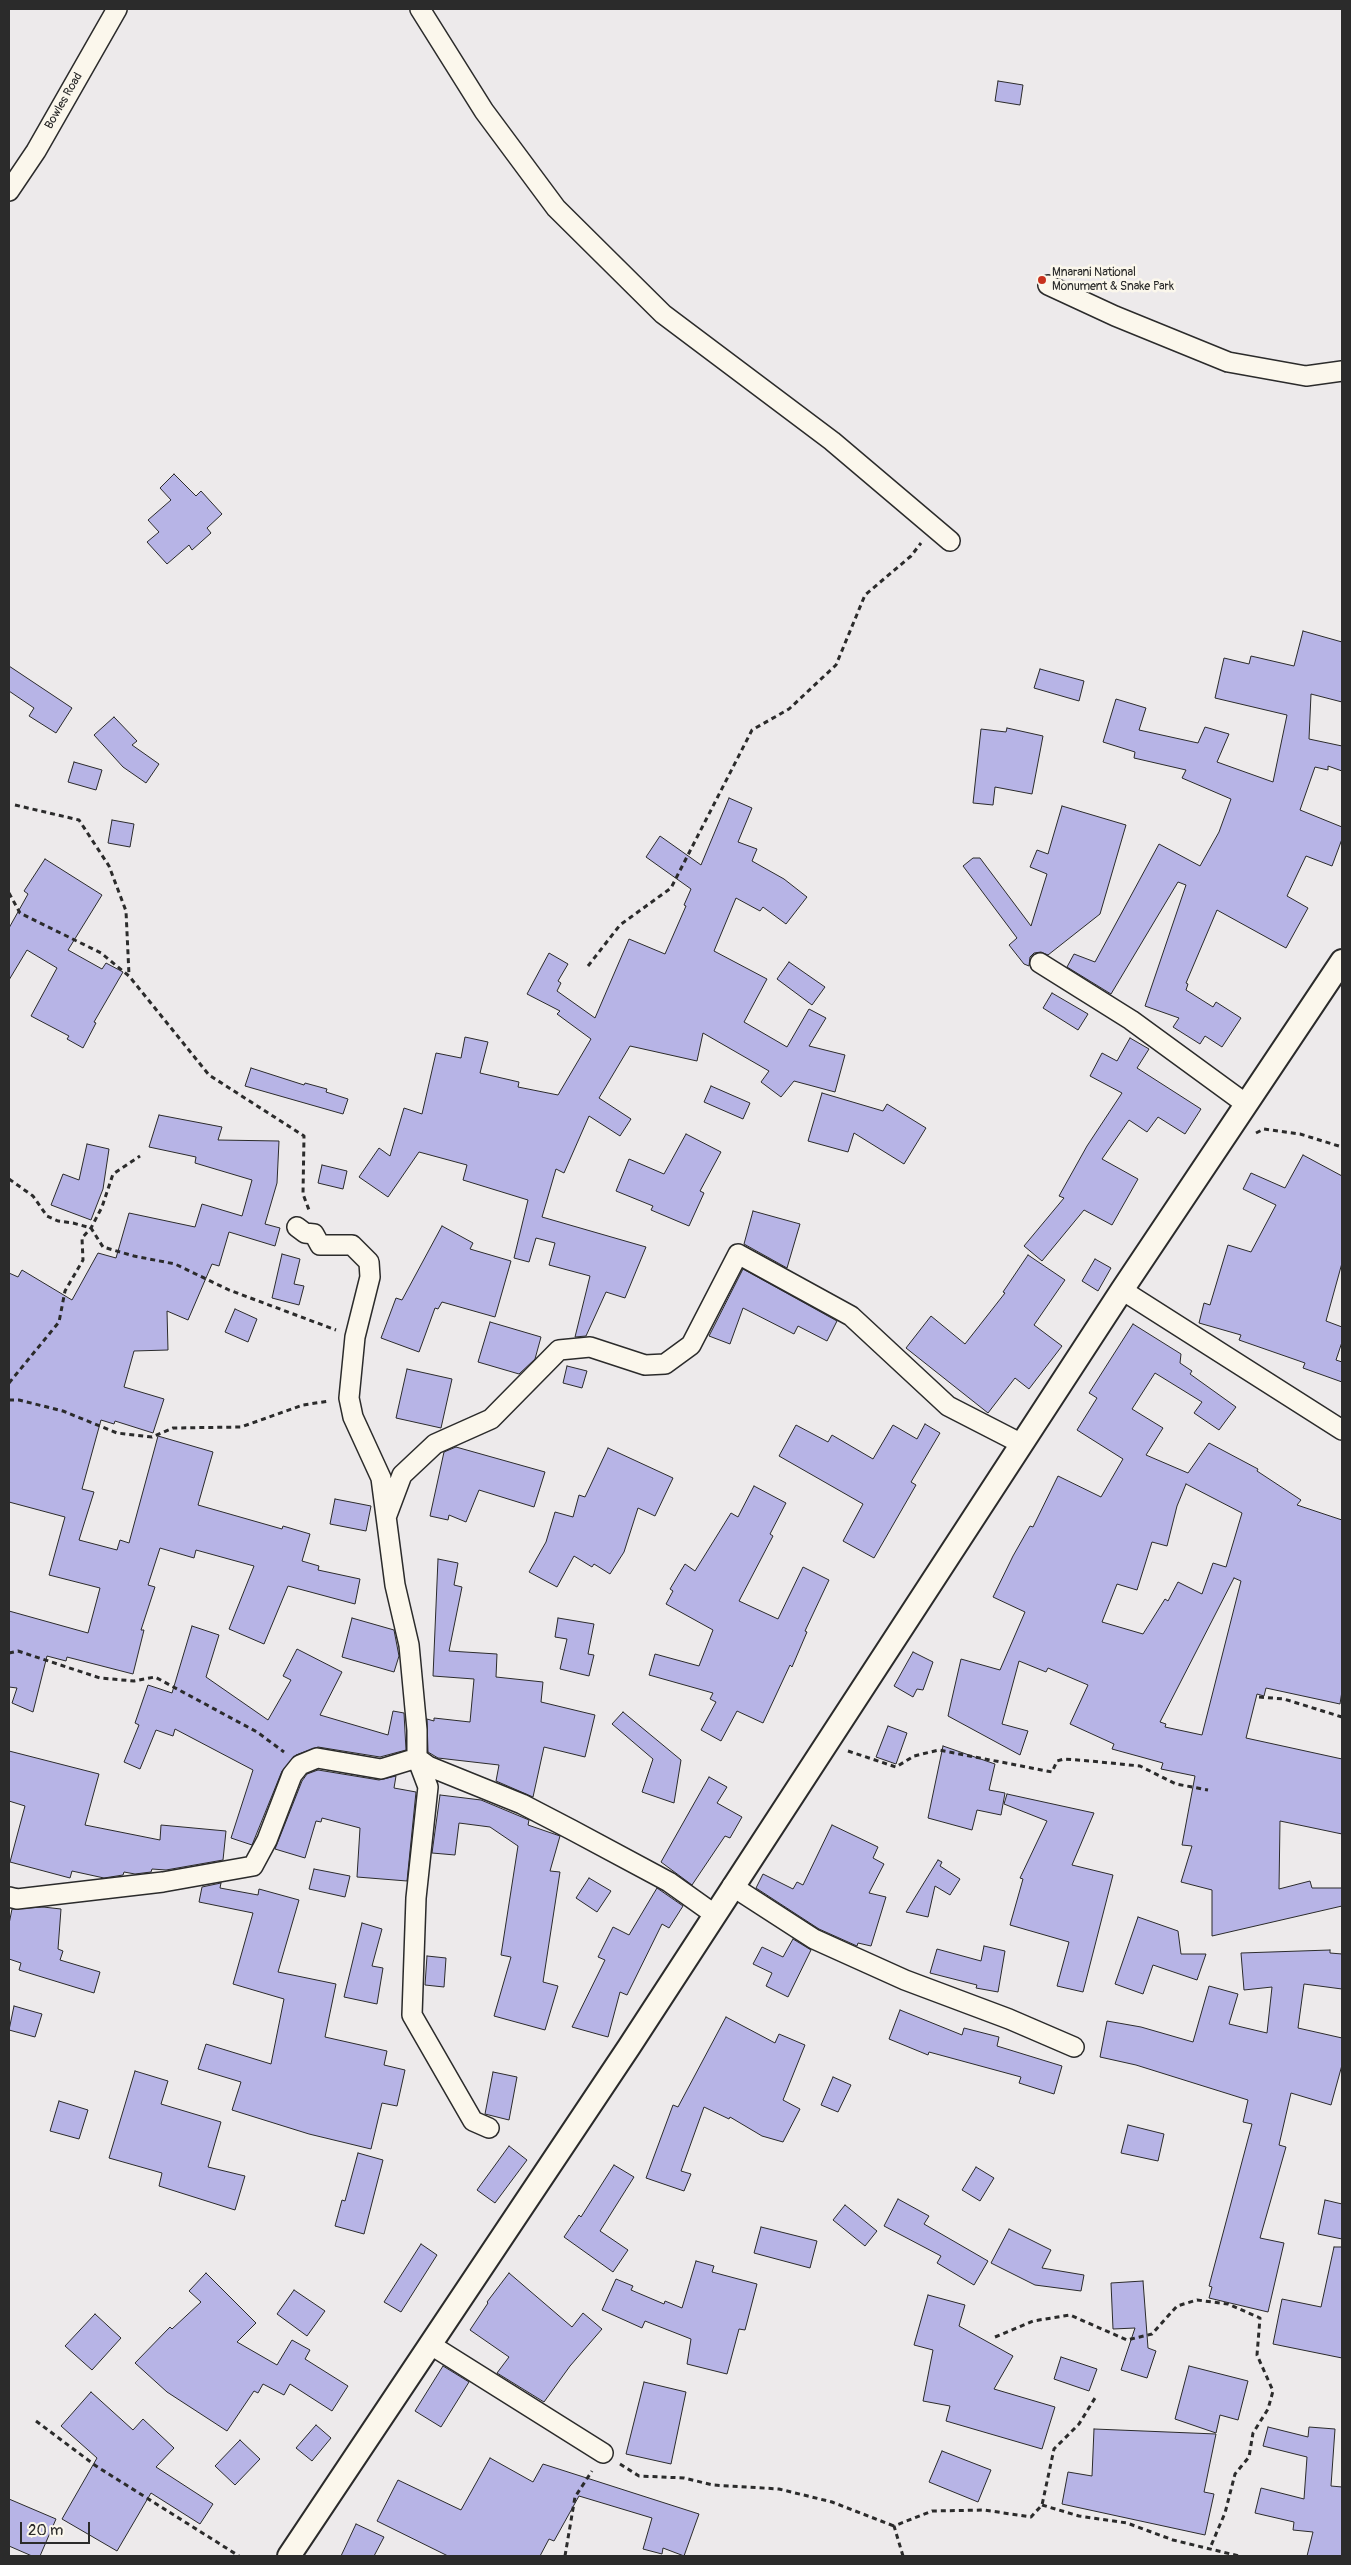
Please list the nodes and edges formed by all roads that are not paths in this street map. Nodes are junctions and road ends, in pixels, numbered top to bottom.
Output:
1 (117, 9) edge
2 (420, 9) edge
3 (9, 191) edge
4 (1048, 285) dead end
5 (1342, 371) edge
6 (950, 541) dead end
7 (1342, 961) edge
8 (1040, 963) dead end
9 (1246, 1104) junction
10 (297, 1228) dead end
11 (1122, 1290) junction
12 (1342, 1430) edge
13 (1022, 1444) junction
14 (387, 1515) junction
15 (417, 1758) junction
16 (732, 1886) junction
17 (9, 1898) edge
18 (714, 1914) junction
19 (1074, 2047) dead end
20 (489, 2128) dead end
21 (431, 2345) junction
22 (603, 2453) road end
23 (289, 2556) edge

1 - 3 street, Bowles Road
2 - 6 street
4 - 5 street
7 - 9 street
8 - 9 street
9 - 11 street
10 - 14 street
11 - 12 street
11 - 13 street
13 - 14 street
13 - 16 street
14 - 15 street
15 - 17 street
15 - 18 street
15 - 20 street
16 - 18 street
16 - 19 street
18 - 21 street
21 - 22 street
21 - 23 street

